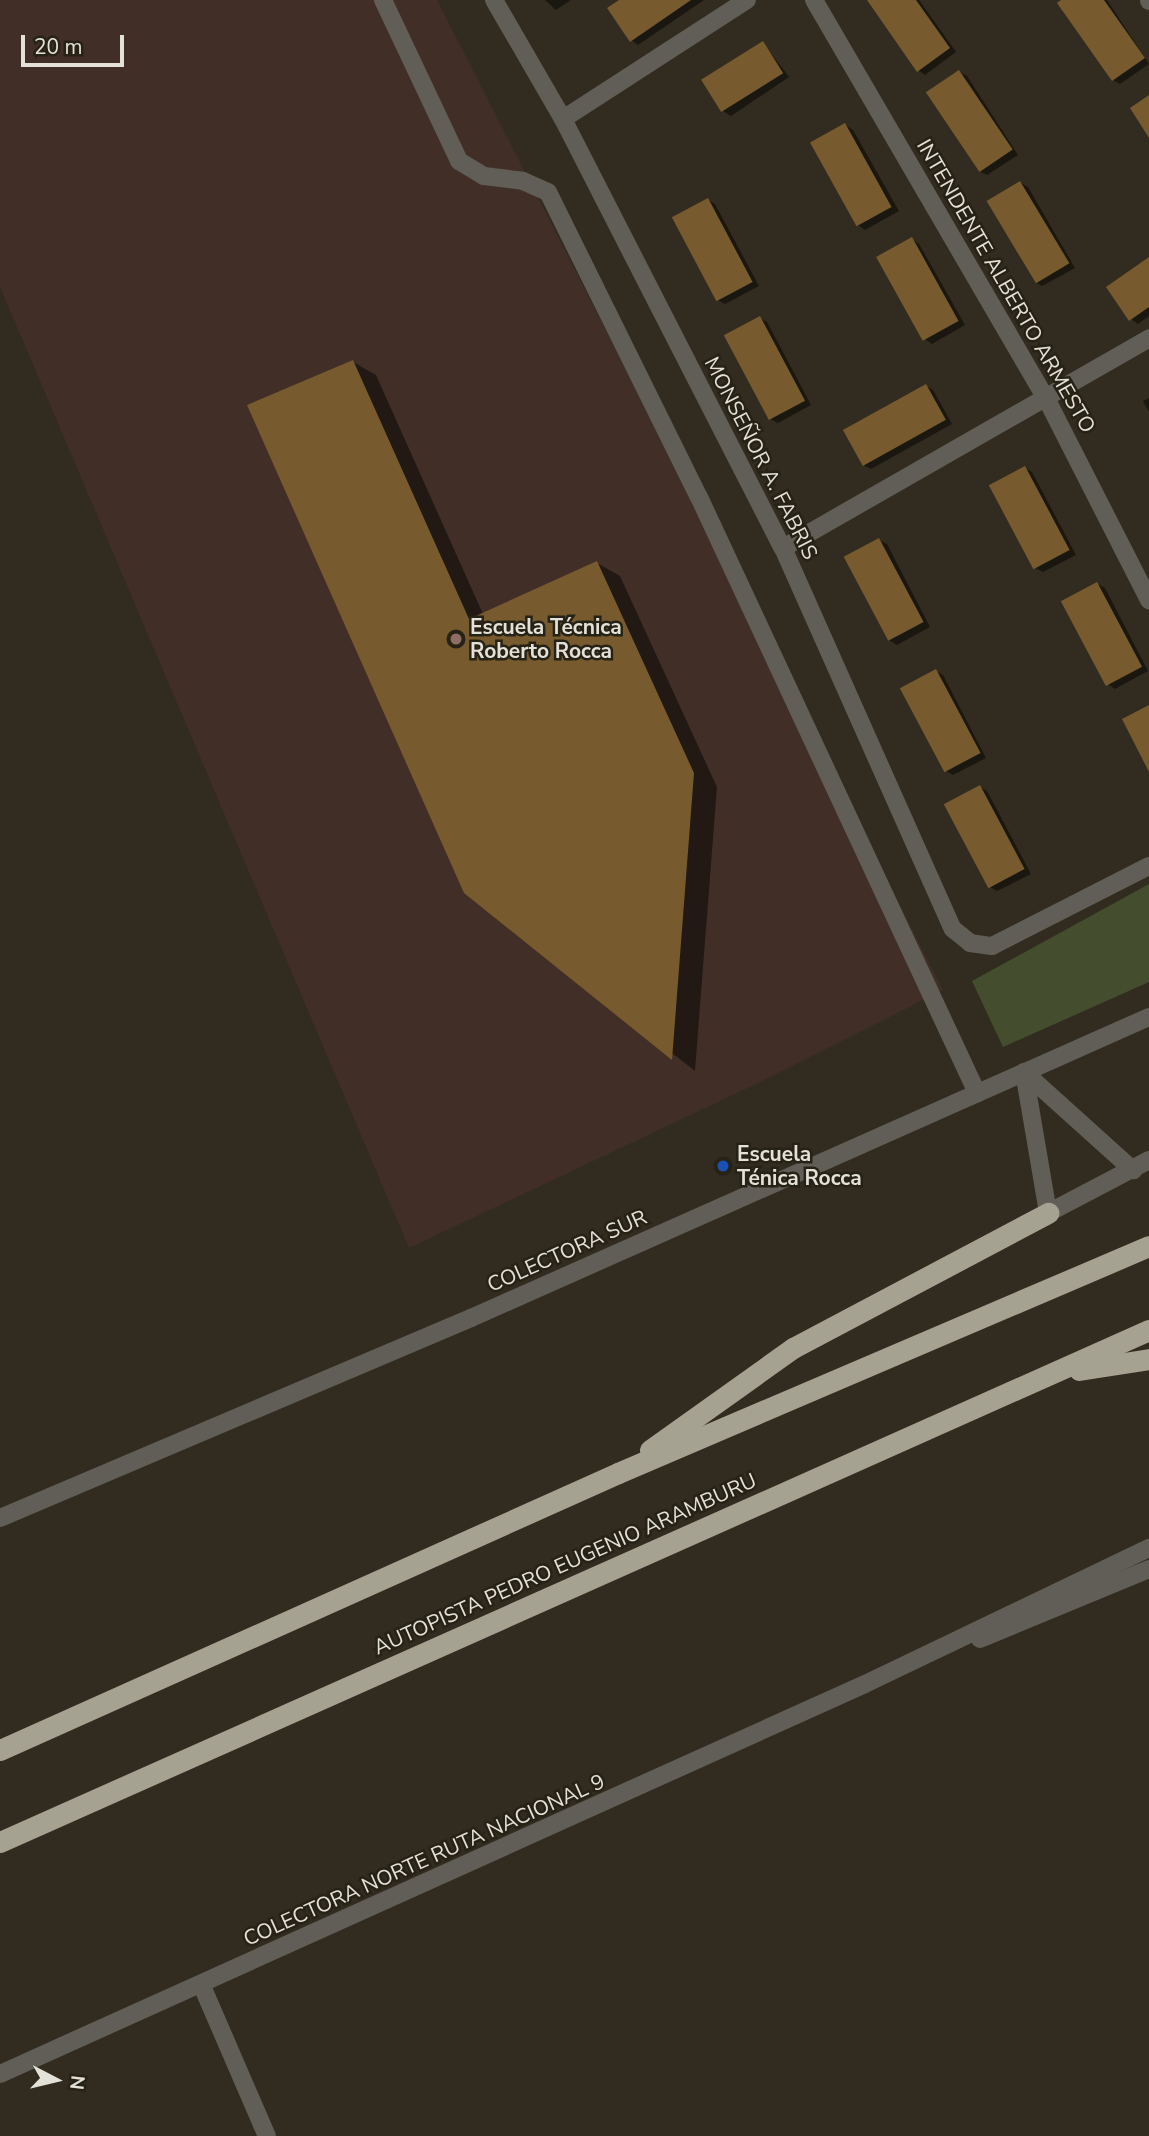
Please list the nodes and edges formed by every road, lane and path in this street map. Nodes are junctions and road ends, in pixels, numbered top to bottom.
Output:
1 (383, 0) edge
2 (494, 0) edge
3 (747, 0) edge
4 (814, 0) edge
5 (564, 119) junction
6 (1149, 338) edge
7 (1047, 400) junction
8 (783, 548) junction
9 (1149, 600) edge
10 (1149, 866) edge
11 (1149, 1017) edge
12 (1024, 1072) junction
13 (977, 1093) junction
14 (1149, 1160) edge
15 (1133, 1170) junction
16 (1048, 1213) junction
17 (1149, 1246) edge
18 (1149, 1331) edge
19 (1149, 1359) edge
20 (1050, 1375) junction
21 (618, 1473) junction
22 (0, 1518) edge
23 (1149, 1548) edge
24 (1149, 1569) edge
25 (865, 1684) junction
26 (0, 1750) edge
27 (0, 1842) edge
28 (202, 1986) junction
29 (0, 2074) edge
30 (267, 2136) edge

1 - 13 street
2 - 5 street, MONSEÑOR A. FABRIS
3 - 5 street
4 - 7 street, INTENDENTE ALBERTO ARMESTO
5 - 8 street, MONSEÑOR A. FABRIS
6 - 7 street
7 - 8 street
7 - 9 street, INTENDENTE ALBERTO ARMESTO
8 - 10 street, MONSEÑOR A. FABRIS
11 - 12 street, COLECTORA SUR
12 - 13 street, COLECTORA SUR
12 - 15 street
12 - 16 street
13 - 22 street, COLECTORA SUR
14 - 15 street
15 - 16 street
16 - 21 highway
17 - 21 highway
18 - 20 highway, AUTOPISTA PEDRO EUGENIO ARAMBURU
19 - 20 highway
20 - 27 highway, AUTOPISTA PEDRO EUGENIO ARAMBURU
21 - 26 highway
23 - 25 street, COLECTORA NORTE RUTA NACIONAL 9
24 - 25 street, COLECTORA NORTE RUTA NACIONAL 9
25 - 28 street, COLECTORA NORTE RUTA NACIONAL 9
28 - 29 street, COLECTORA NORTE RUTA NACIONAL 9
28 - 30 street

